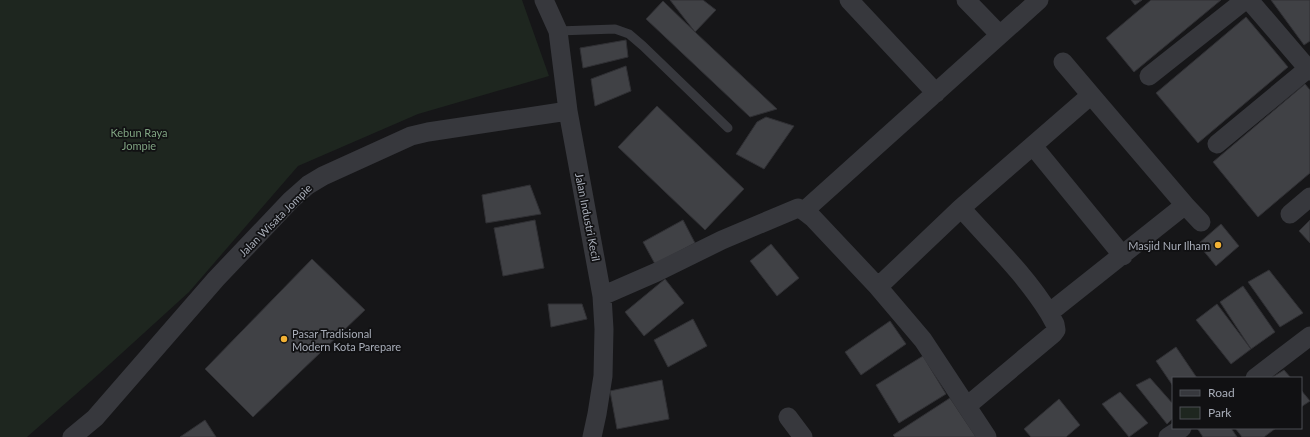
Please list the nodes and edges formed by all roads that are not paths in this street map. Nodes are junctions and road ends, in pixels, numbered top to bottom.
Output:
1 (544, 0) edge
2 (850, 0) edge
3 (966, 0) edge
4 (1039, 0) edge
5 (1245, 0) edge
6 (1249, 0) edge
7 (558, 31) junction
8 (1000, 35) junction
9 (1063, 62) dead end
10 (1309, 69) edge
11 (1149, 76) dead end
12 (936, 93) junction
13 (1091, 95) junction
14 (568, 111) junction
15 (728, 128) dead end
16 (1217, 144) dead end
17 (1033, 146) junction
18 (1310, 197) edge
19 (1185, 205) junction
20 (961, 208) junction
21 (804, 211) junction
22 (1290, 214) dead end
23 (1201, 222) dead end
24 (1123, 256) junction
25 (878, 287) junction
26 (602, 296) junction
27 (1049, 313) junction
28 (1310, 336) edge
29 (1256, 377) edge
30 (967, 406) junction
31 (788, 417) dead end
32 (1180, 429) edge
33 (72, 437) edge
34 (592, 437) edge
35 (803, 437) edge
36 (988, 437) edge
37 (1168, 437) edge

1 - 7 street, Jalan Industri Kecil
2 - 12 street
3 - 8 street
4 - 8 street
5 - 11 street
6 - 10 street
7 - 14 street, Jalan Industri Kecil
7 - 15 lane
8 - 12 street
9 - 13 street
10 - 16 street
12 - 21 street
13 - 17 street
13 - 19 street
14 - 26 street, Jalan Industri Kecil
14 - 33 street, Jalan Wisata Jompie
17 - 20 street
17 - 24 street
18 - 22 street
19 - 23 street
19 - 24 street
20 - 25 street
20 - 27 street
21 - 25 street
21 - 26 street
24 - 27 street
25 - 30 street
26 - 34 street, Jalan Industri Kecil
27 - 30 street
28 - 29 street
30 - 36 street
31 - 35 street
32 - 37 street

